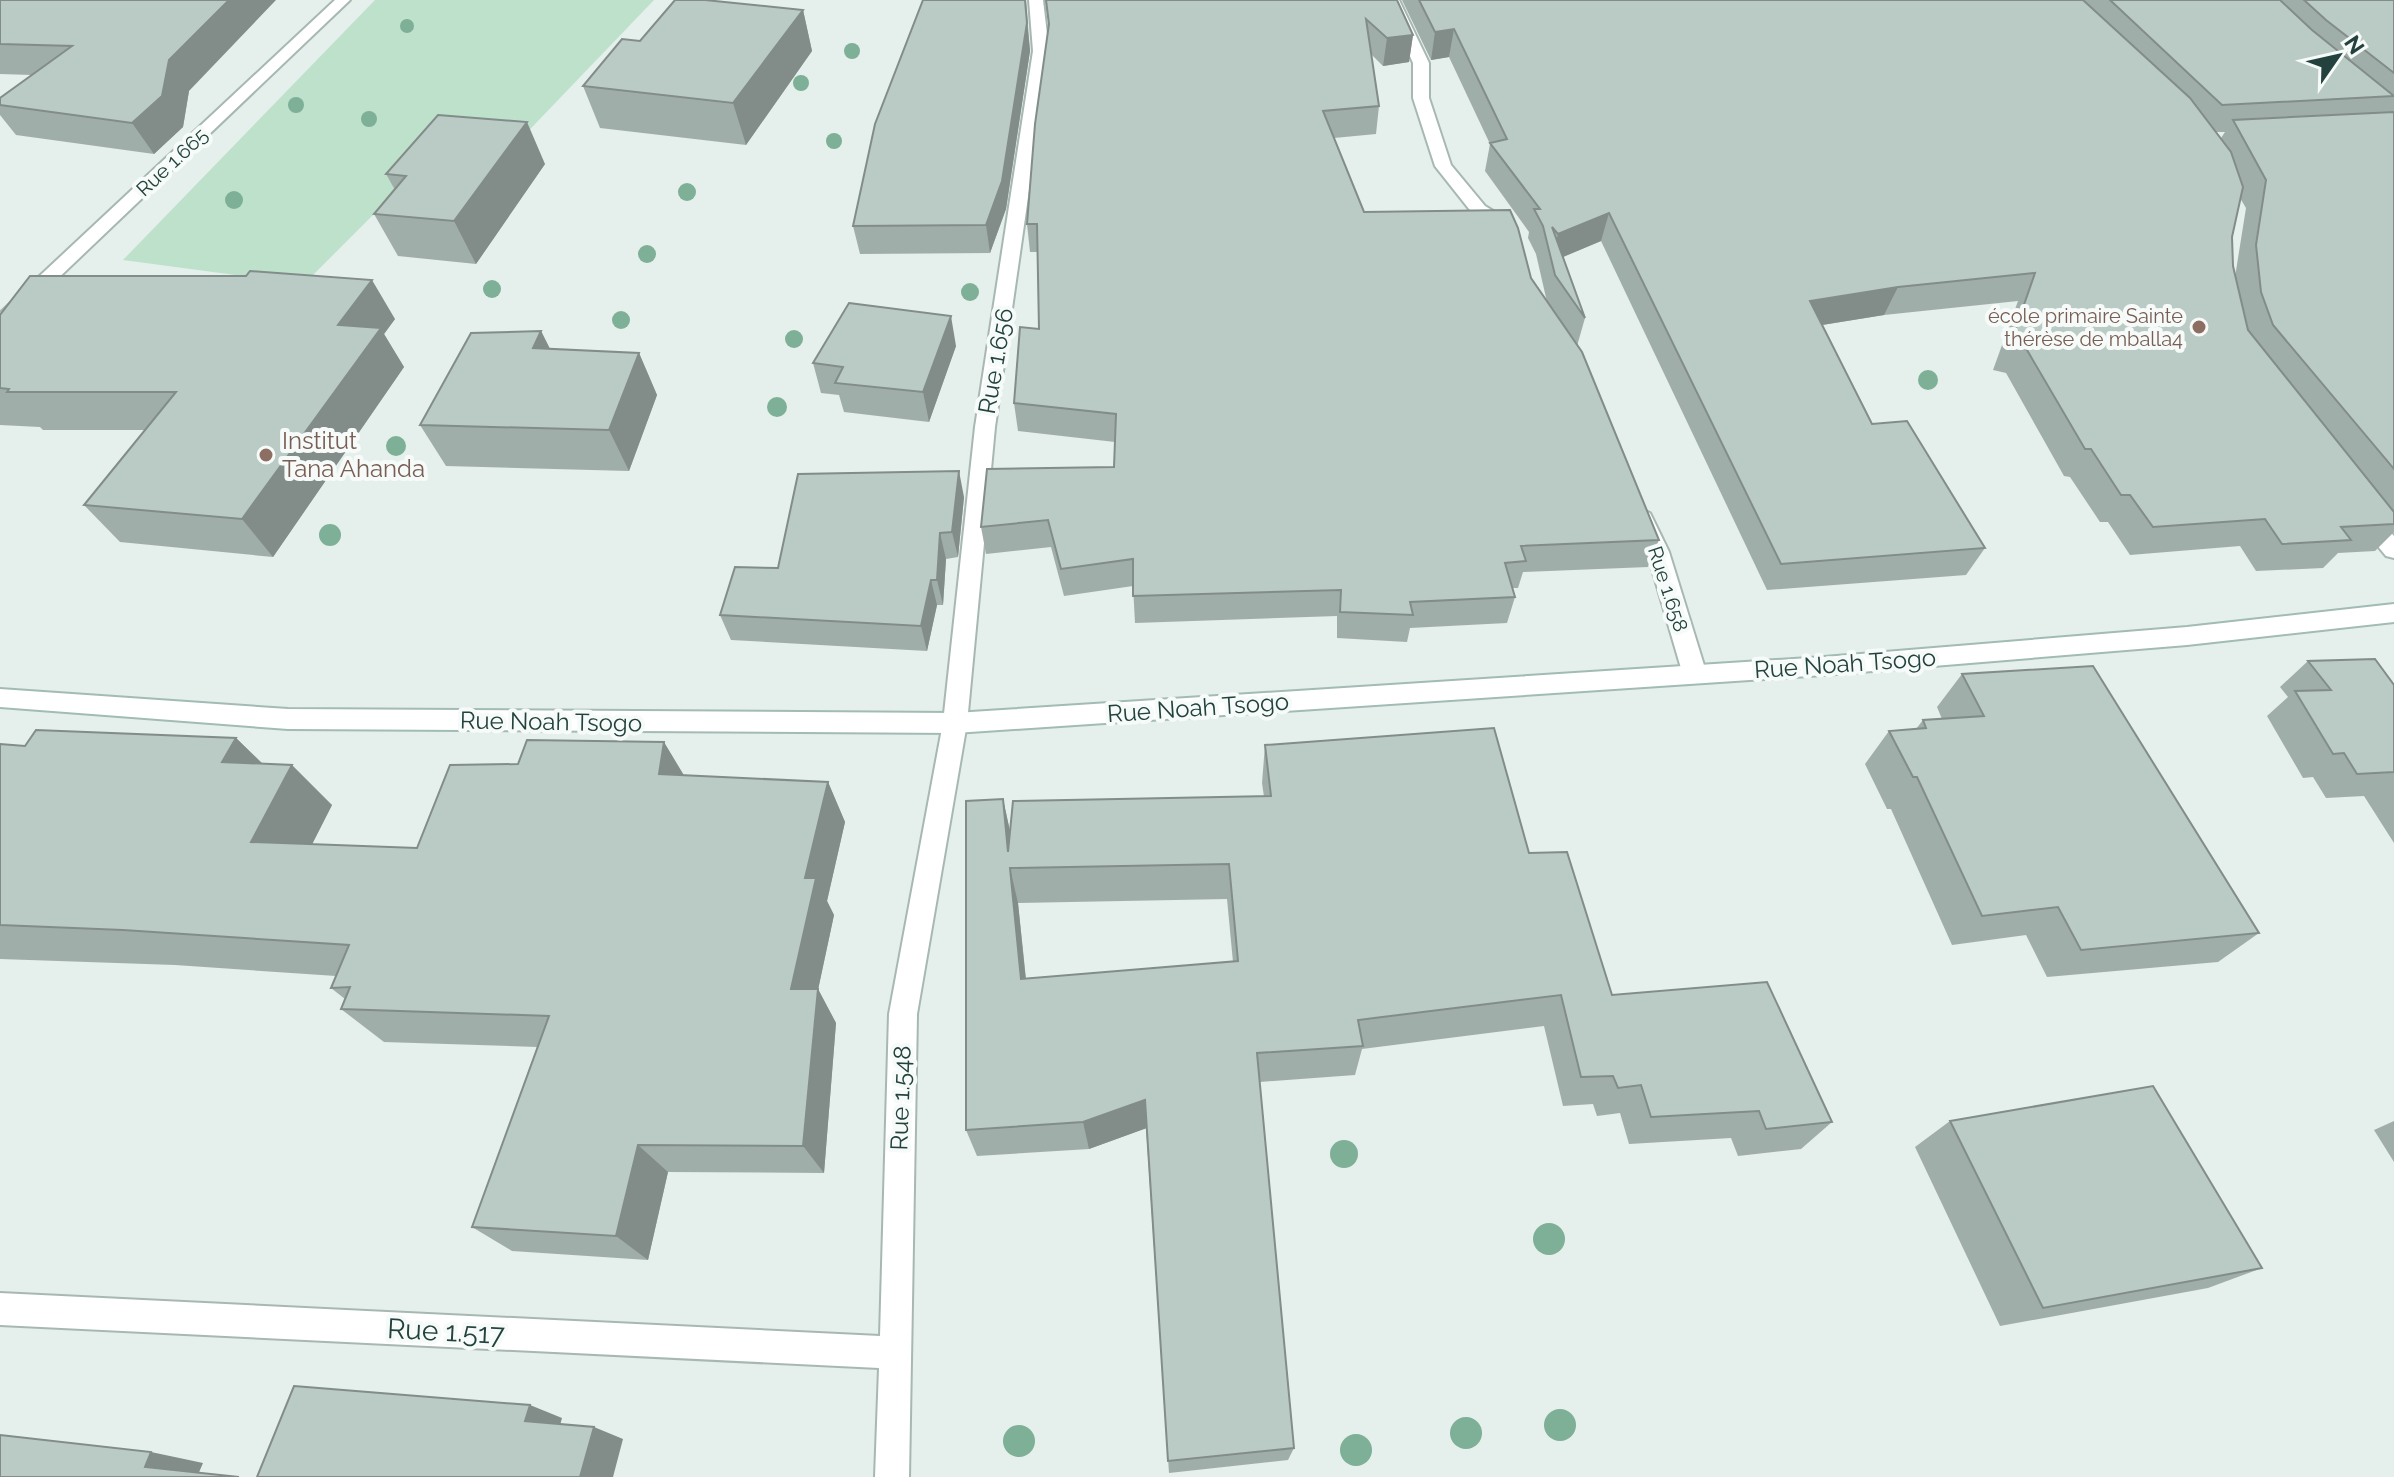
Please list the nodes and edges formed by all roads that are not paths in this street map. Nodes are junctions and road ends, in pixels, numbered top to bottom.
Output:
1 (343, 0) edge
2 (1036, 0) edge
3 (1392, 0) edge
4 (1518, 242) edge
5 (0, 323) edge
6 (1635, 498) edge
7 (2351, 499) edge
8 (2394, 550) edge
9 (2394, 613) edge
10 (1695, 675) junction
11 (0, 698) edge
12 (955, 723) junction
13 (0, 1309) edge
14 (892, 1353) junction
15 (892, 1477) edge

1 - 5 street, Rue 1.665
2 - 12 street, Rue 1.656
3 - 4 street
6 - 10 street, Rue 1.658
7 - 8 street
9 - 10 street, Rue Noah Tsogo
10 - 12 street, Rue Noah Tsogo
11 - 12 street, Rue Noah Tsogo
12 - 14 street, Rue 1.548
13 - 14 street, Rue 1.517
14 - 15 street, Rue 1.548

